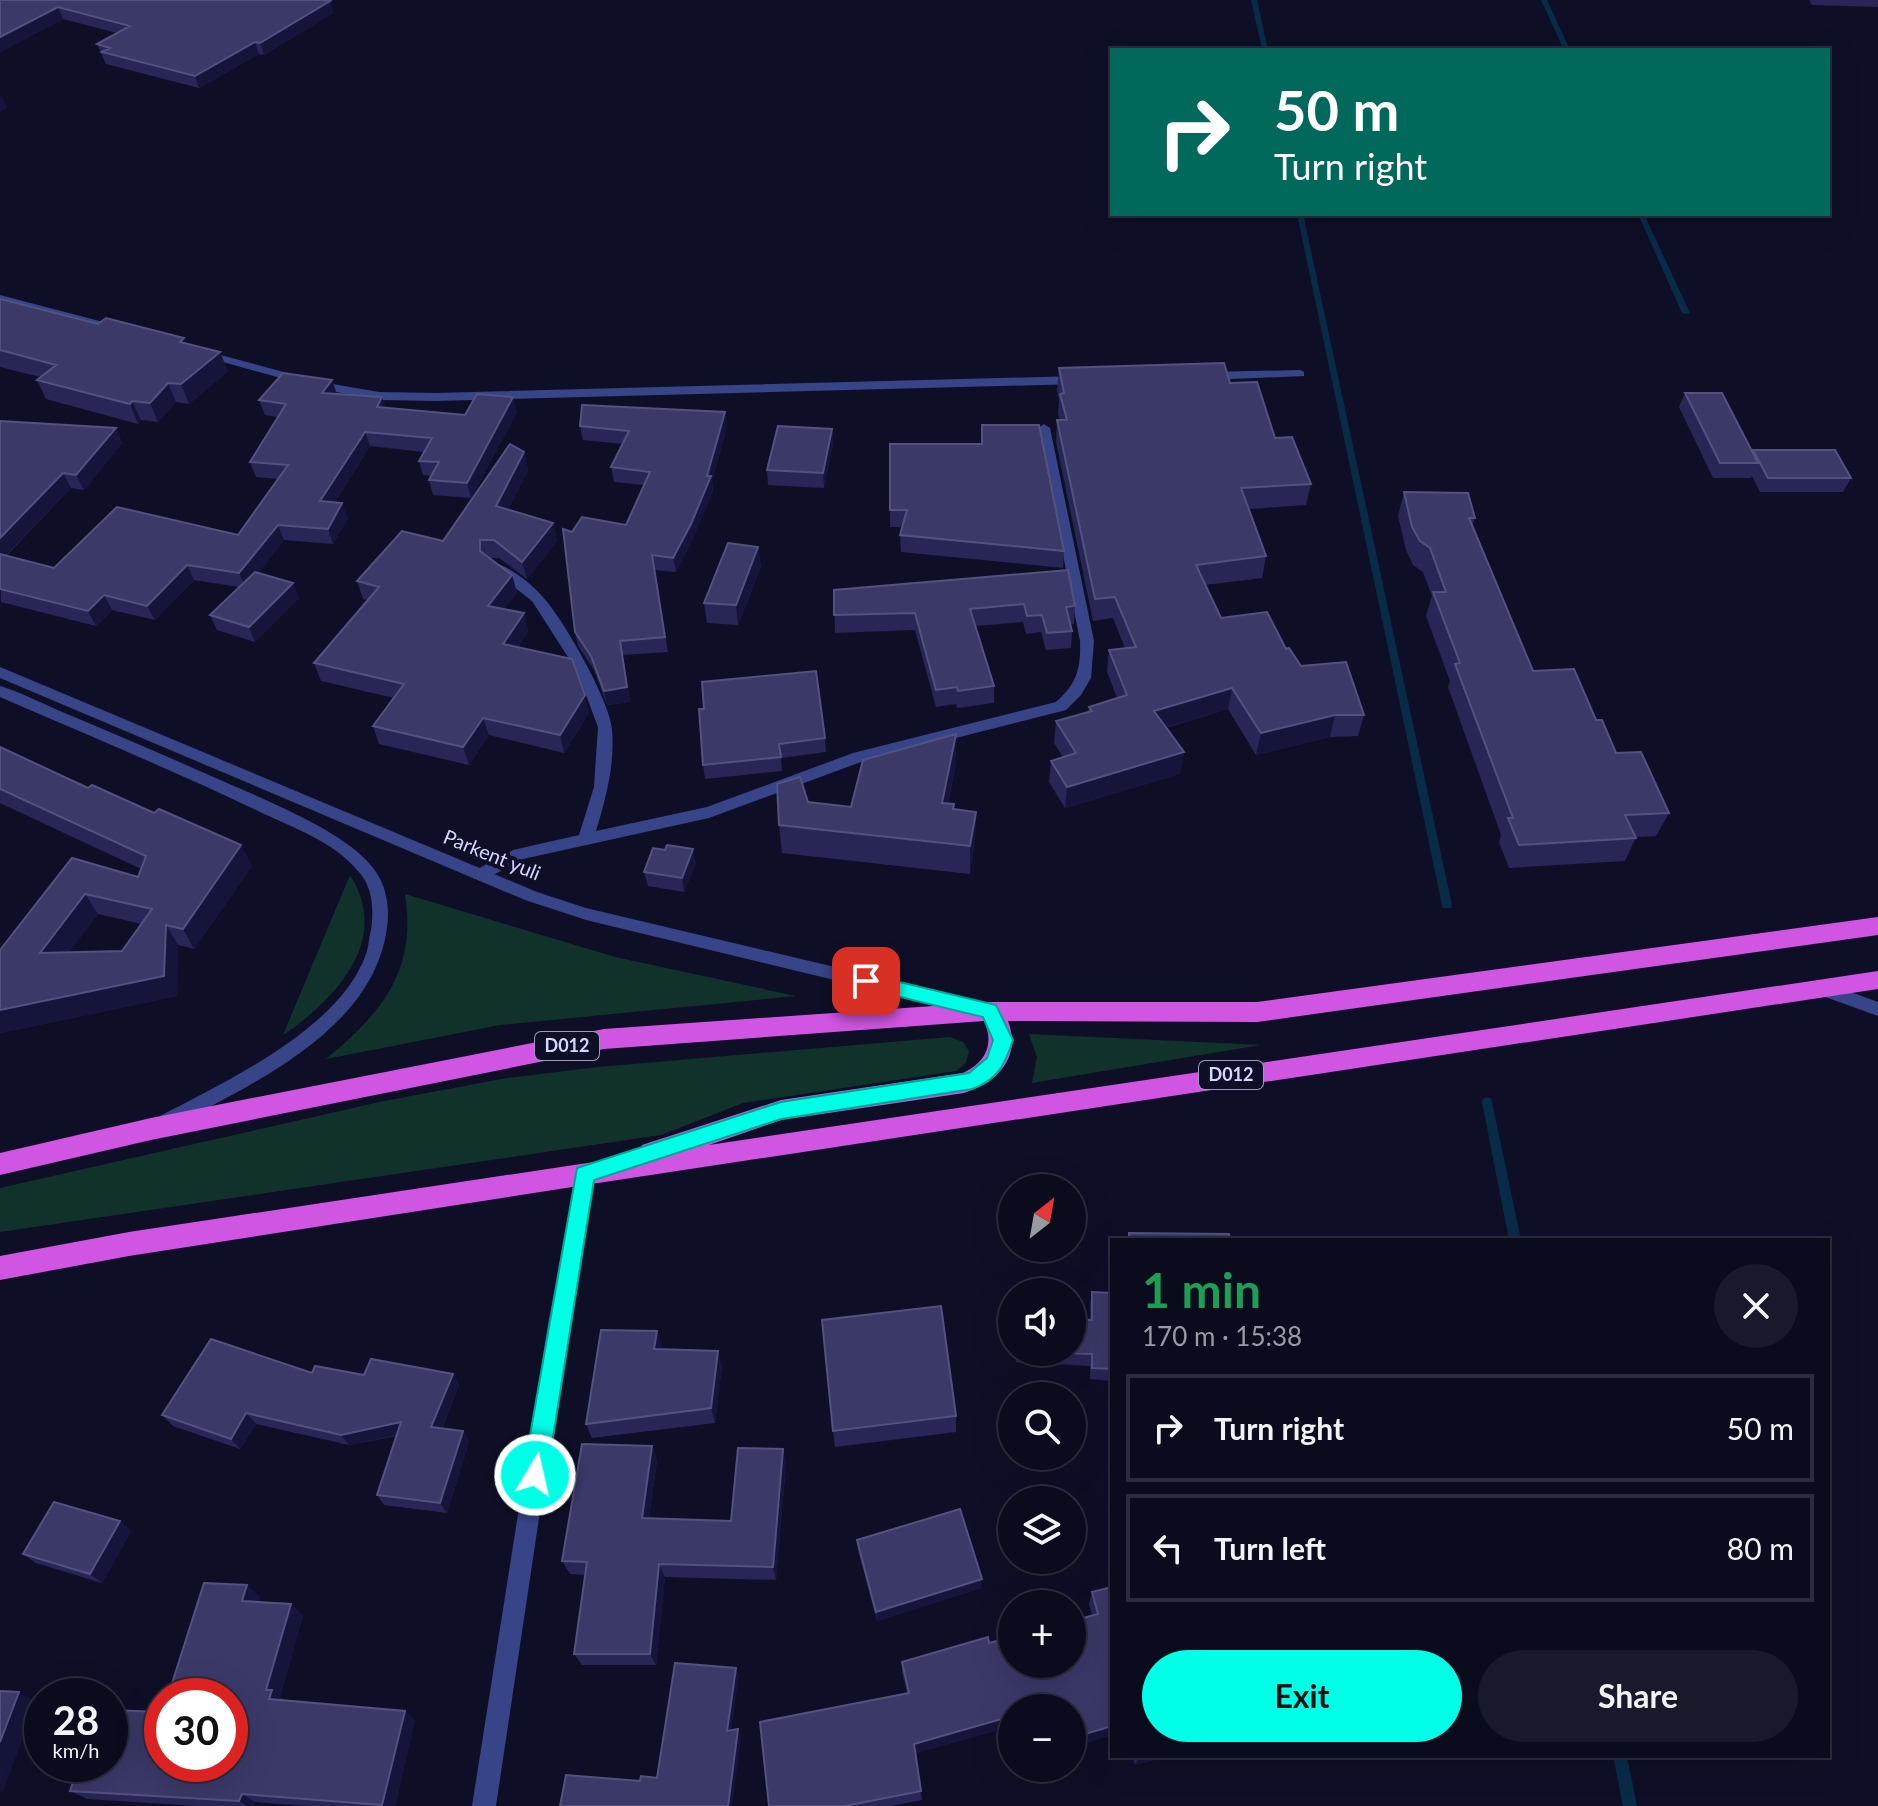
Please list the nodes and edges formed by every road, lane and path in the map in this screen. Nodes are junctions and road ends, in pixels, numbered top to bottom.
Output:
1 (0, 298) edge
2 (115, 329) edge
3 (189, 349) edge
4 (1300, 374) dead end
5 (1190, 377) edge
6 (1096, 379) edge
7 (1044, 428) dead end
8 (492, 563) edge
9 (0, 672) edge
10 (0, 691) edge
11 (585, 840) junction
12 (480, 875) junction
13 (1878, 926) edge
14 (1878, 980) edge
15 (1817, 988) junction
16 (1878, 1009) edge
17 (990, 1011) junction
18 (151, 1129) junction
19 (0, 1164) edge
20 (585, 1174) junction
21 (0, 1268) edge
22 (484, 1806) edge

1 - 2 street
3 - 6 street
4 - 5 street
7 - 11 street
8 - 11 street
9 - 12 street, Parkent yuli
10 - 18 street
11 - 12 street
12 - 17 street, Parkent yuli
13 - 17 highway, D012
14 - 15 highway, D012
15 - 16 street
15 - 20 highway, D012
17 - 18 highway, D012
17 - 20 highway
18 - 19 highway, D012
20 - 21 highway, D012
20 - 22 street

